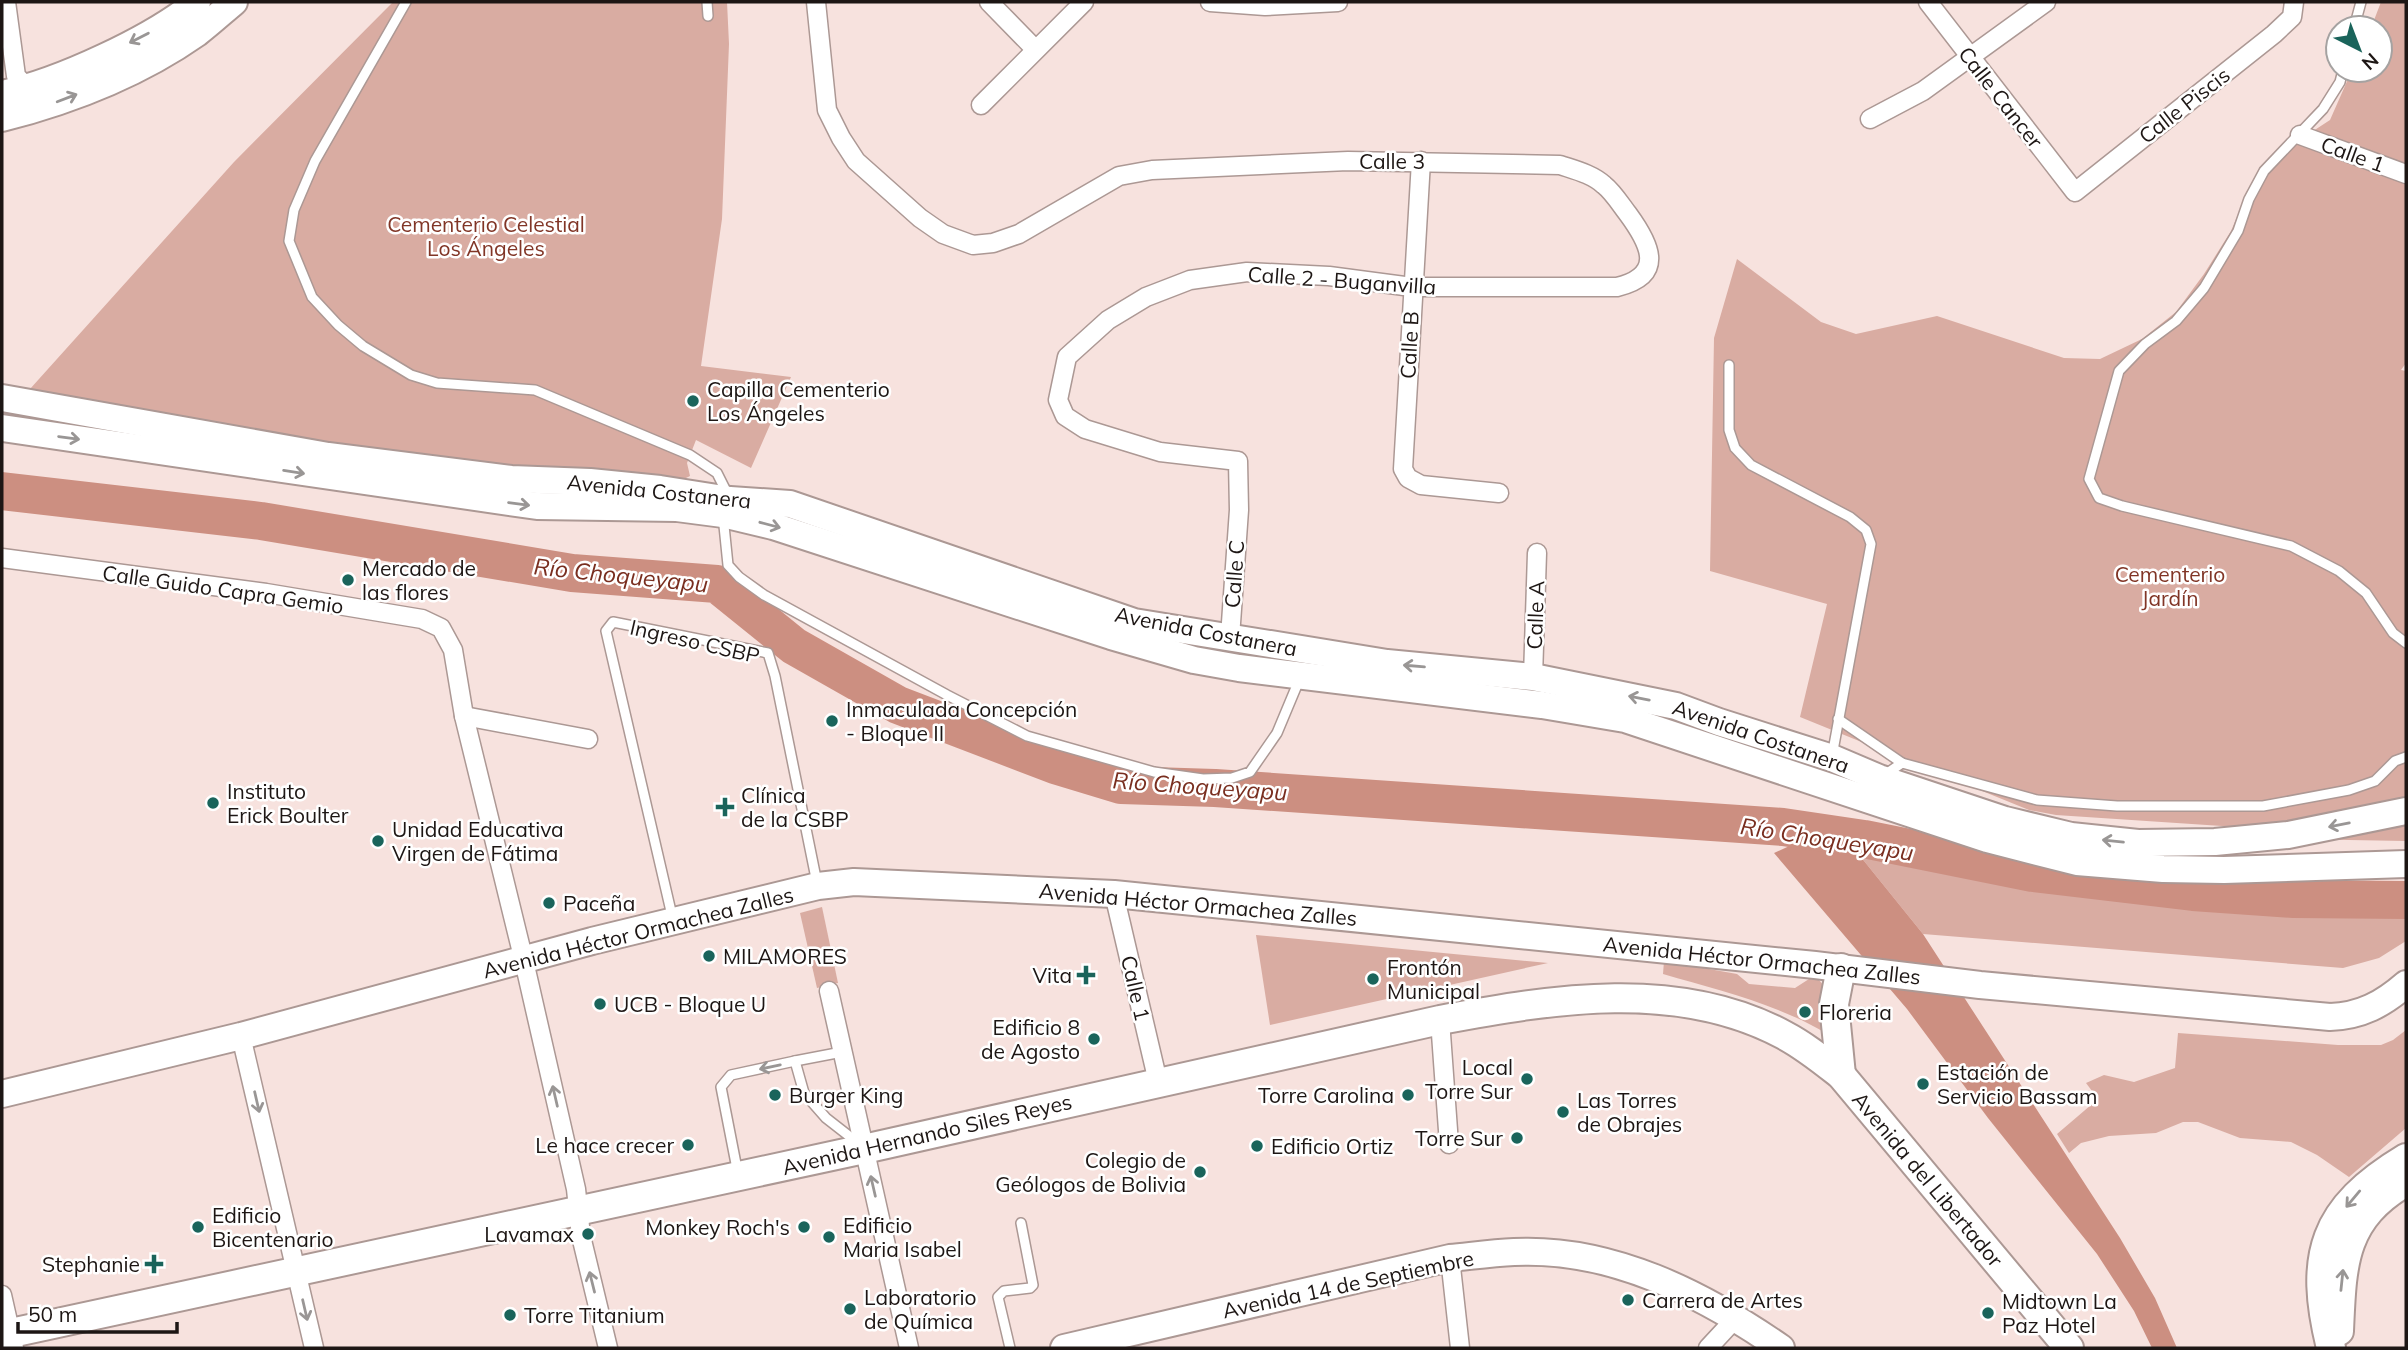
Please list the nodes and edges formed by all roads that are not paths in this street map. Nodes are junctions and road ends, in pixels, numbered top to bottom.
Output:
1 (6, 2) edge
2 (197, 2) edge
3 (234, 2) edge
4 (406, 2) edge
5 (707, 2) edge
6 (816, 2) edge
7 (989, 2) edge
8 (1084, 2) edge
9 (1210, 2) edge
10 (1338, 2) edge
11 (1928, 2) edge
12 (2046, 2) edge
13 (2293, 9) edge
14 (708, 16) dead end
15 (1035, 49) junction
16 (1970, 58) junction
17 (2339, 84) edge
18 (2, 94) edge
19 (31, 99) junction
20 (981, 105) dead end
21 (2, 118) edge
22 (1870, 118) dead end
23 (2300, 135) junction
24 (1421, 161) junction
25 (2406, 174) edge
26 (2075, 192) joint
27 (1650, 254) joint
28 (1412, 287) junction
29 (1729, 365) dead end
30 (1061, 382) joint
31 (2, 398) edge
32 (2, 428) edge
33 (1499, 493) dead end
34 (726, 507) junction
35 (1537, 553) dead end
36 (2, 558) edge
37 (1230, 637) junction
38 (2406, 643) edge
39 (1301, 676) junction
40 (1533, 677) junction
41 (464, 716) junction
42 (1838, 719) junction
43 (588, 739) dead end
44 (2406, 757) edge
45 (1832, 758) junction
46 (1902, 763) junction
47 (1879, 778) junction
48 (2406, 811) edge
49 (2406, 864) edge
50 (818, 886) junction
51 (1114, 894) junction
52 (673, 921) junction
53 (524, 961) junction
54 (1841, 968) junction
55 (2406, 984) edge
56 (829, 991) dead end
57 (1440, 1020) junction
58 (241, 1036) junction
59 (842, 1052) junction
60 (795, 1061) junction
61 (1840, 1075) junction
62 (1158, 1082) junction
63 (2, 1094) edge
64 (1449, 1144) dead end
65 (864, 1149) junction
66 (2406, 1158) edge
67 (739, 1175) junction
68 (2406, 1182) edge
69 (579, 1211) junction
70 (1021, 1223) dead end
71 (1450, 1258) junction
72 (297, 1273) junction
73 (2, 1295) edge
74 (1731, 1318) junction
75 (9, 1339) edge
76 (314, 1348) edge
77 (608, 1348) edge
78 (909, 1348) edge
79 (1010, 1348) edge
80 (1064, 1348) edge
81 (1460, 1348) edge
82 (1708, 1348) edge
83 (1782, 1348) edge
84 (2069, 1348) edge
85 (2331, 1348) edge
86 (2339, 1348) edge

1 - 19 street
2 -> 19 main road
19 -> 3 main road
4 - 34 lane
5 - 14 lane
6 - 24 street, Calle 3
7 - 15 street
8 - 15 street
9 - 10 street
11 - 16 street, Calle Cancer
12 - 16 street
13 - 26 street, Calle Piscis
15 - 20 street
16 - 22 street
16 - 26 street, Calle Cancer
17 - 23 lane
18 - 19 main road
19 - 21 main road
23 - 25 street, Calle 1
23 - 38 lane
24 - 27 street, Calle 3
24 - 28 street, Calle B
27 - 28 street, Calle 2 - Buganvilla
28 - 30 street, Calle 2 - Buganvilla
28 - 33 street, Calle B
29 - 42 lane
30 - 37 street, Calle C
31 - 34 main road, Avenida Costanera
32 -> 34 main road, Avenida Costanera
34 - 37 main road, Avenida Costanera
34 -> 39 main road, Avenida Costanera
34 - 39 lane
35 - 40 street, Calle A
36 - 41 street, Calle Guido Capra Gemio
40 -> 37 main road, Avenida Costanera
39 - 49 main road, Avenida Costanera
45 -> 40 main road, Avenida Costanera
41 - 43 street
41 - 53 street
42 - 45 lane
42 - 46 lane
44 - 46 lane
45 - 47 main road, Avenida Costanera
46 - 47 lane
48 -> 47 main road, Avenida Costanera
50 - 51 main road, Avenida Héctor Ormachea Zalles
50 - 52 main road, Avenida Héctor Ormachea Zalles
50 - 52 lane, Ingreso CSBP
51 - 54 main road, Avenida Héctor Ormachea Zalles
51 - 62 street, Calle 1
52 - 53 main road, Avenida Héctor Ormachea Zalles
53 - 58 main road, Avenida Héctor Ormachea Zalles
69 -> 53 street
54 - 55 main road, Avenida Héctor Ormachea Zalles
54 - 61 main road
56 - 59 street
57 - 61 main road, Avenida Hernando Siles Reyes
57 - 62 main road, Avenida Hernando Siles Reyes
57 - 64 street
58 - 63 main road, Avenida Héctor Ormachea Zalles
58 -> 72 street
59 - 60 lane
59 - 65 street
60 - 65 lane
60 -> 67 lane
61 - 84 main road, Avenida del Libertador
62 - 65 main road, Avenida Hernando Siles Reyes
65 - 67 main road, Avenida Hernando Siles Reyes
78 -> 65 street
66 -> 85 main road
67 - 69 main road, Avenida Hernando Siles Reyes
86 -> 68 main road
69 - 72 main road, Avenida Hernando Siles Reyes
77 -> 69 street
70 - 79 lane
71 - 74 main road, Avenida 14 de Septiembre
71 - 80 main road, Avenida 14 de Septiembre
71 - 81 street
72 - 75 main road, Avenida Hernando Siles Reyes
72 -> 76 street
73 - 75 street
74 - 82 street
74 - 83 main road, Avenida 14 de Septiembre

